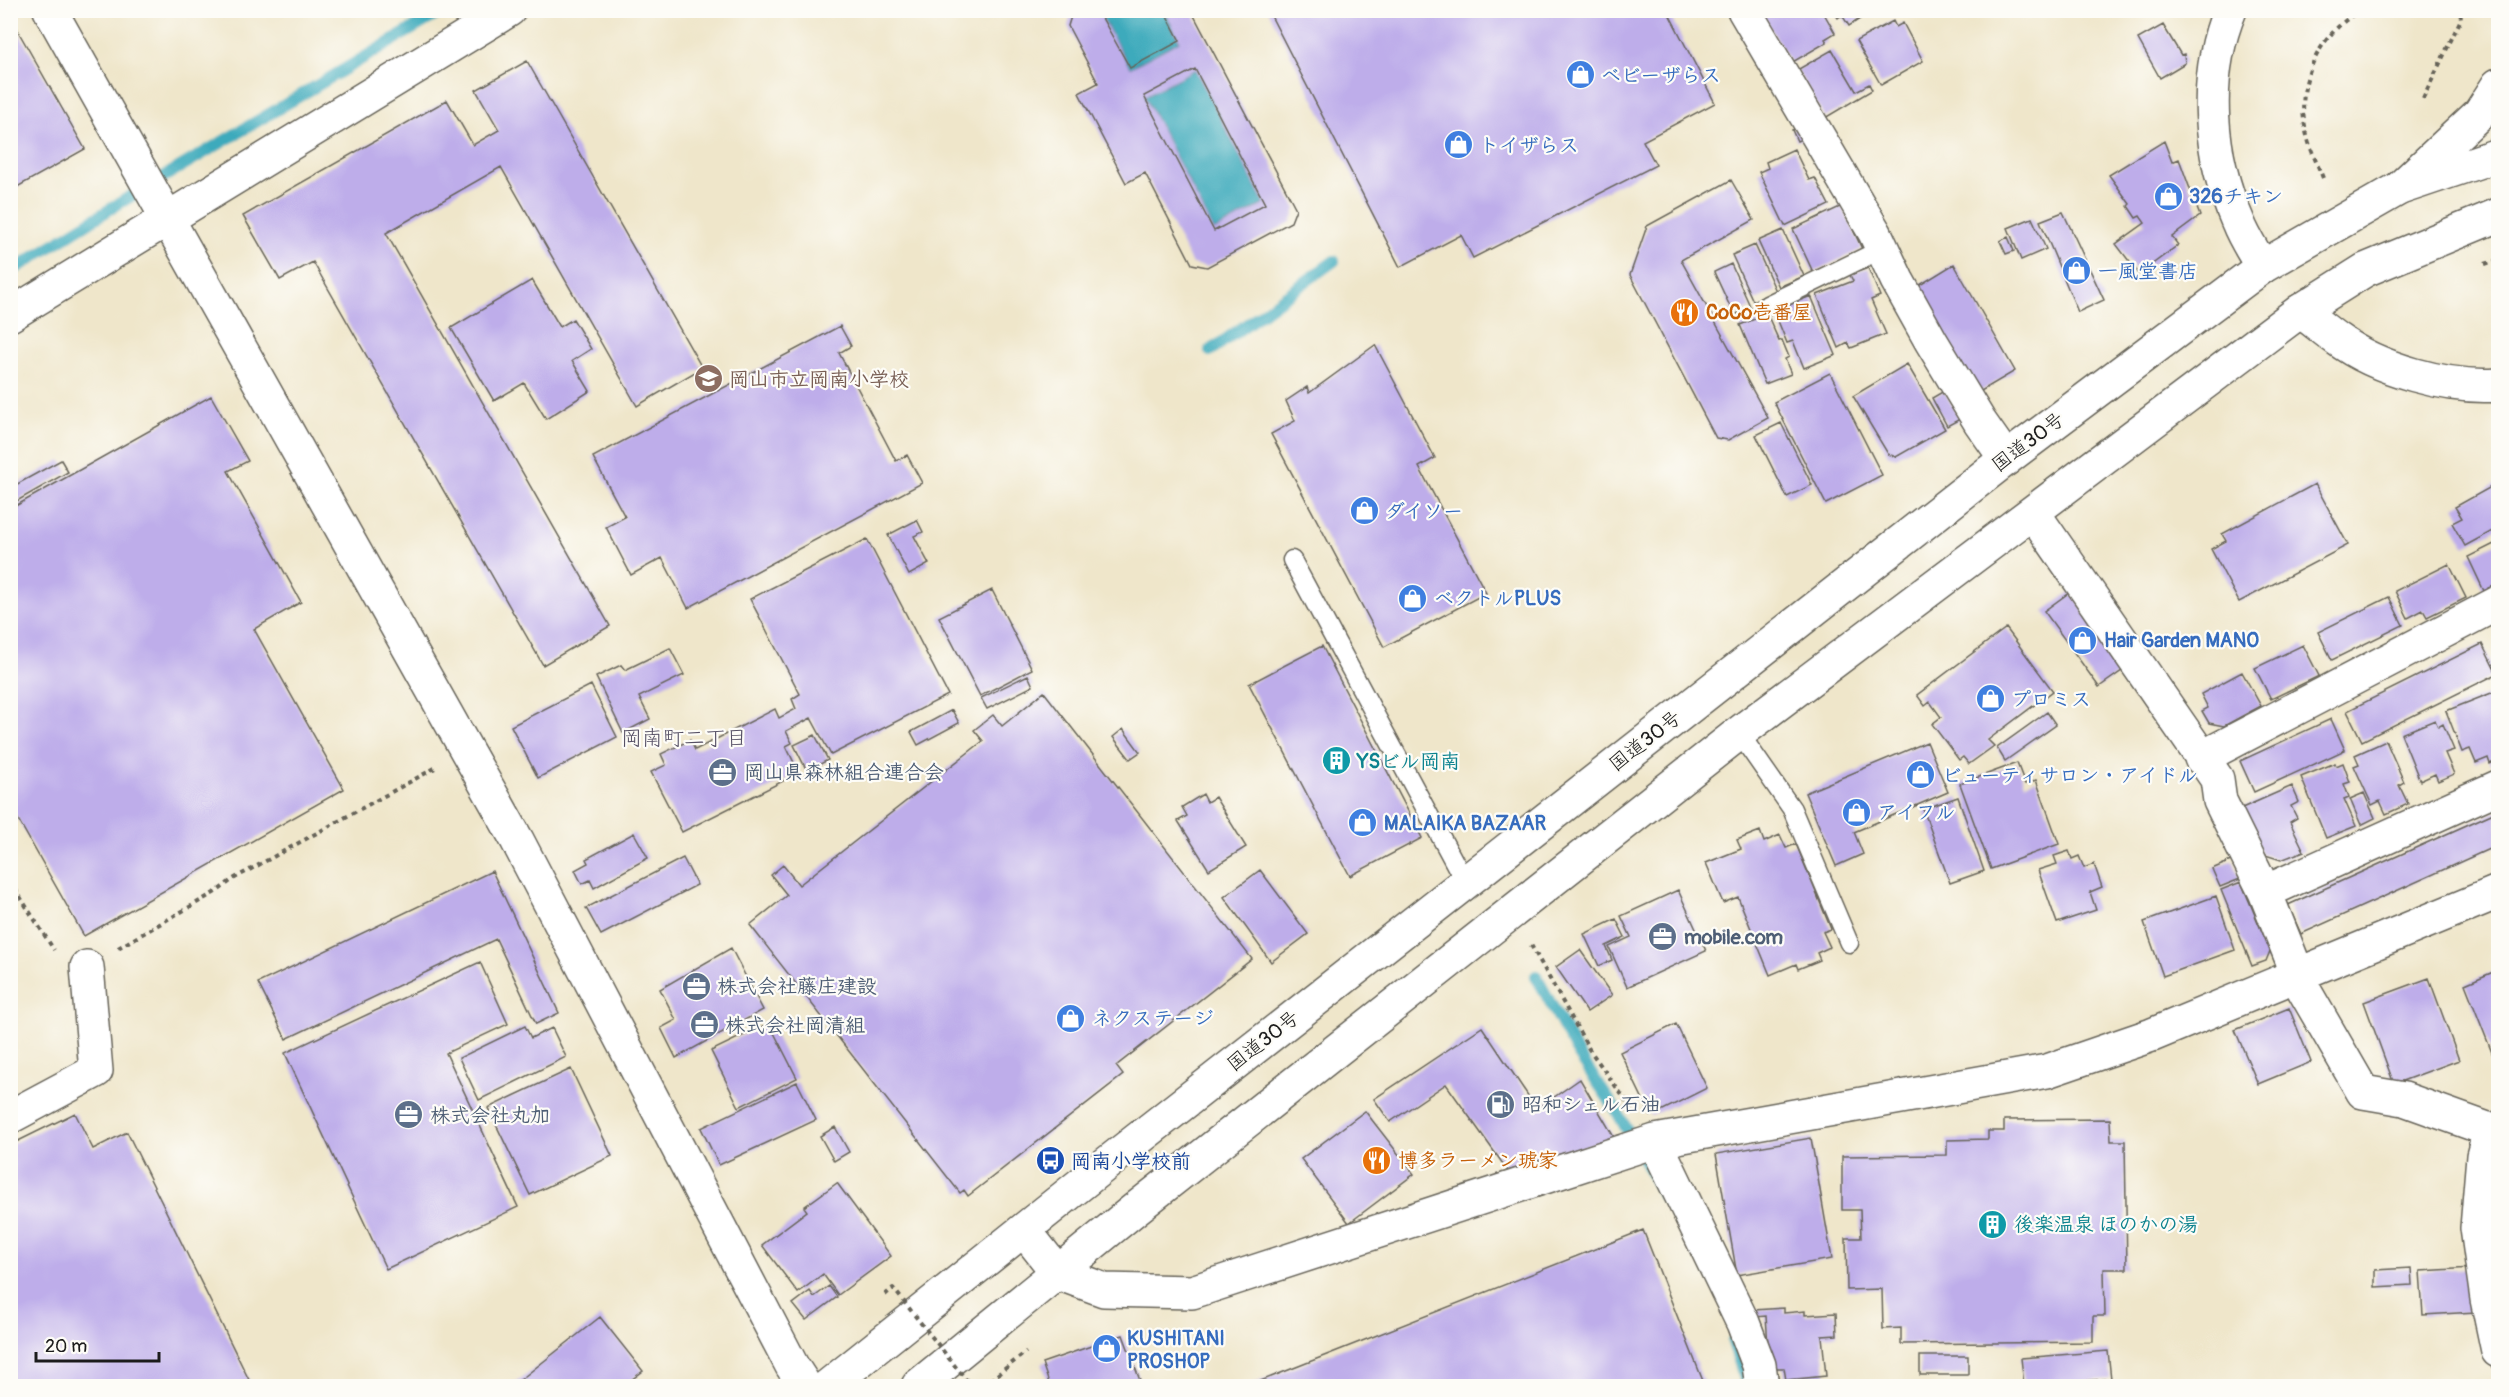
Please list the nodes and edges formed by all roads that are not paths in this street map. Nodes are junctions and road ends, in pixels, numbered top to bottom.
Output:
1 (50, 10) edge
2 (509, 10) edge
3 (1722, 10) edge
4 (1744, 10) edge
5 (2230, 10) edge
6 (2499, 85) edge
7 (2499, 155) edge
8 (2400, 188) junction
9 (165, 215) junction
10 (2499, 215) edge
11 (1882, 249) junction
12 (2262, 267) junction
13 (1767, 305) dead end
14 (2300, 311) junction
15 (10, 315) edge
16 (2499, 385) edge
17 (2006, 459) junction
18 (2034, 514) junction
19 (1293, 560) dead end
20 (2499, 603) edge
21 (1757, 654) junction
22 (1789, 697) junction
23 (1739, 733) junction
24 (2201, 758) junction
25 (2499, 787) edge
26 (1465, 882) junction
27 (2265, 892) junction
28 (2499, 892) edge
29 (1849, 944) dead end
30 (87, 971) road end
31 (2298, 975) junction
32 (10, 1117) edge
33 (2494, 1129) edge
34 (1642, 1146) junction
35 (1024, 1230) junction
36 (1058, 1273) junction
37 (2499, 1351) edge
38 (805, 1386) edge
39 (828, 1386) edge
40 (918, 1386) edge
41 (1762, 1386) edge

1 - 9 main road
2 - 9 main road
3 - 4 main road
4 - 11 main road
5 - 12 main road
6 - 8 main road
7 - 8 main road, 国道30号
8 - 12 main road, 国道30号
9 - 15 main road
9 - 38 main road
10 - 14 main road
11 - 13 lane
11 - 17 main road
12 - 17 main road, 国道30号
14 - 16 main road
14 - 18 main road
17 - 21 main road, 国道30号
18 - 22 main road
18 - 24 main road
19 - 26 lane
20 - 24 main road
21 - 22 main road
21 - 26 main road, 国道30号
22 - 23 main road
23 - 29 lane
23 - 36 main road
24 - 27 main road
25 - 27 main road
26 - 35 main road, 国道30号
27 - 31 main road
28 - 31 main road
30 - 32 main road
31 - 33 main road
31 - 34 main road
33 - 37 main road
34 - 36 main road
34 - 41 main road
35 - 36 main road
35 - 39 main road, 国道30号
36 - 40 main road

